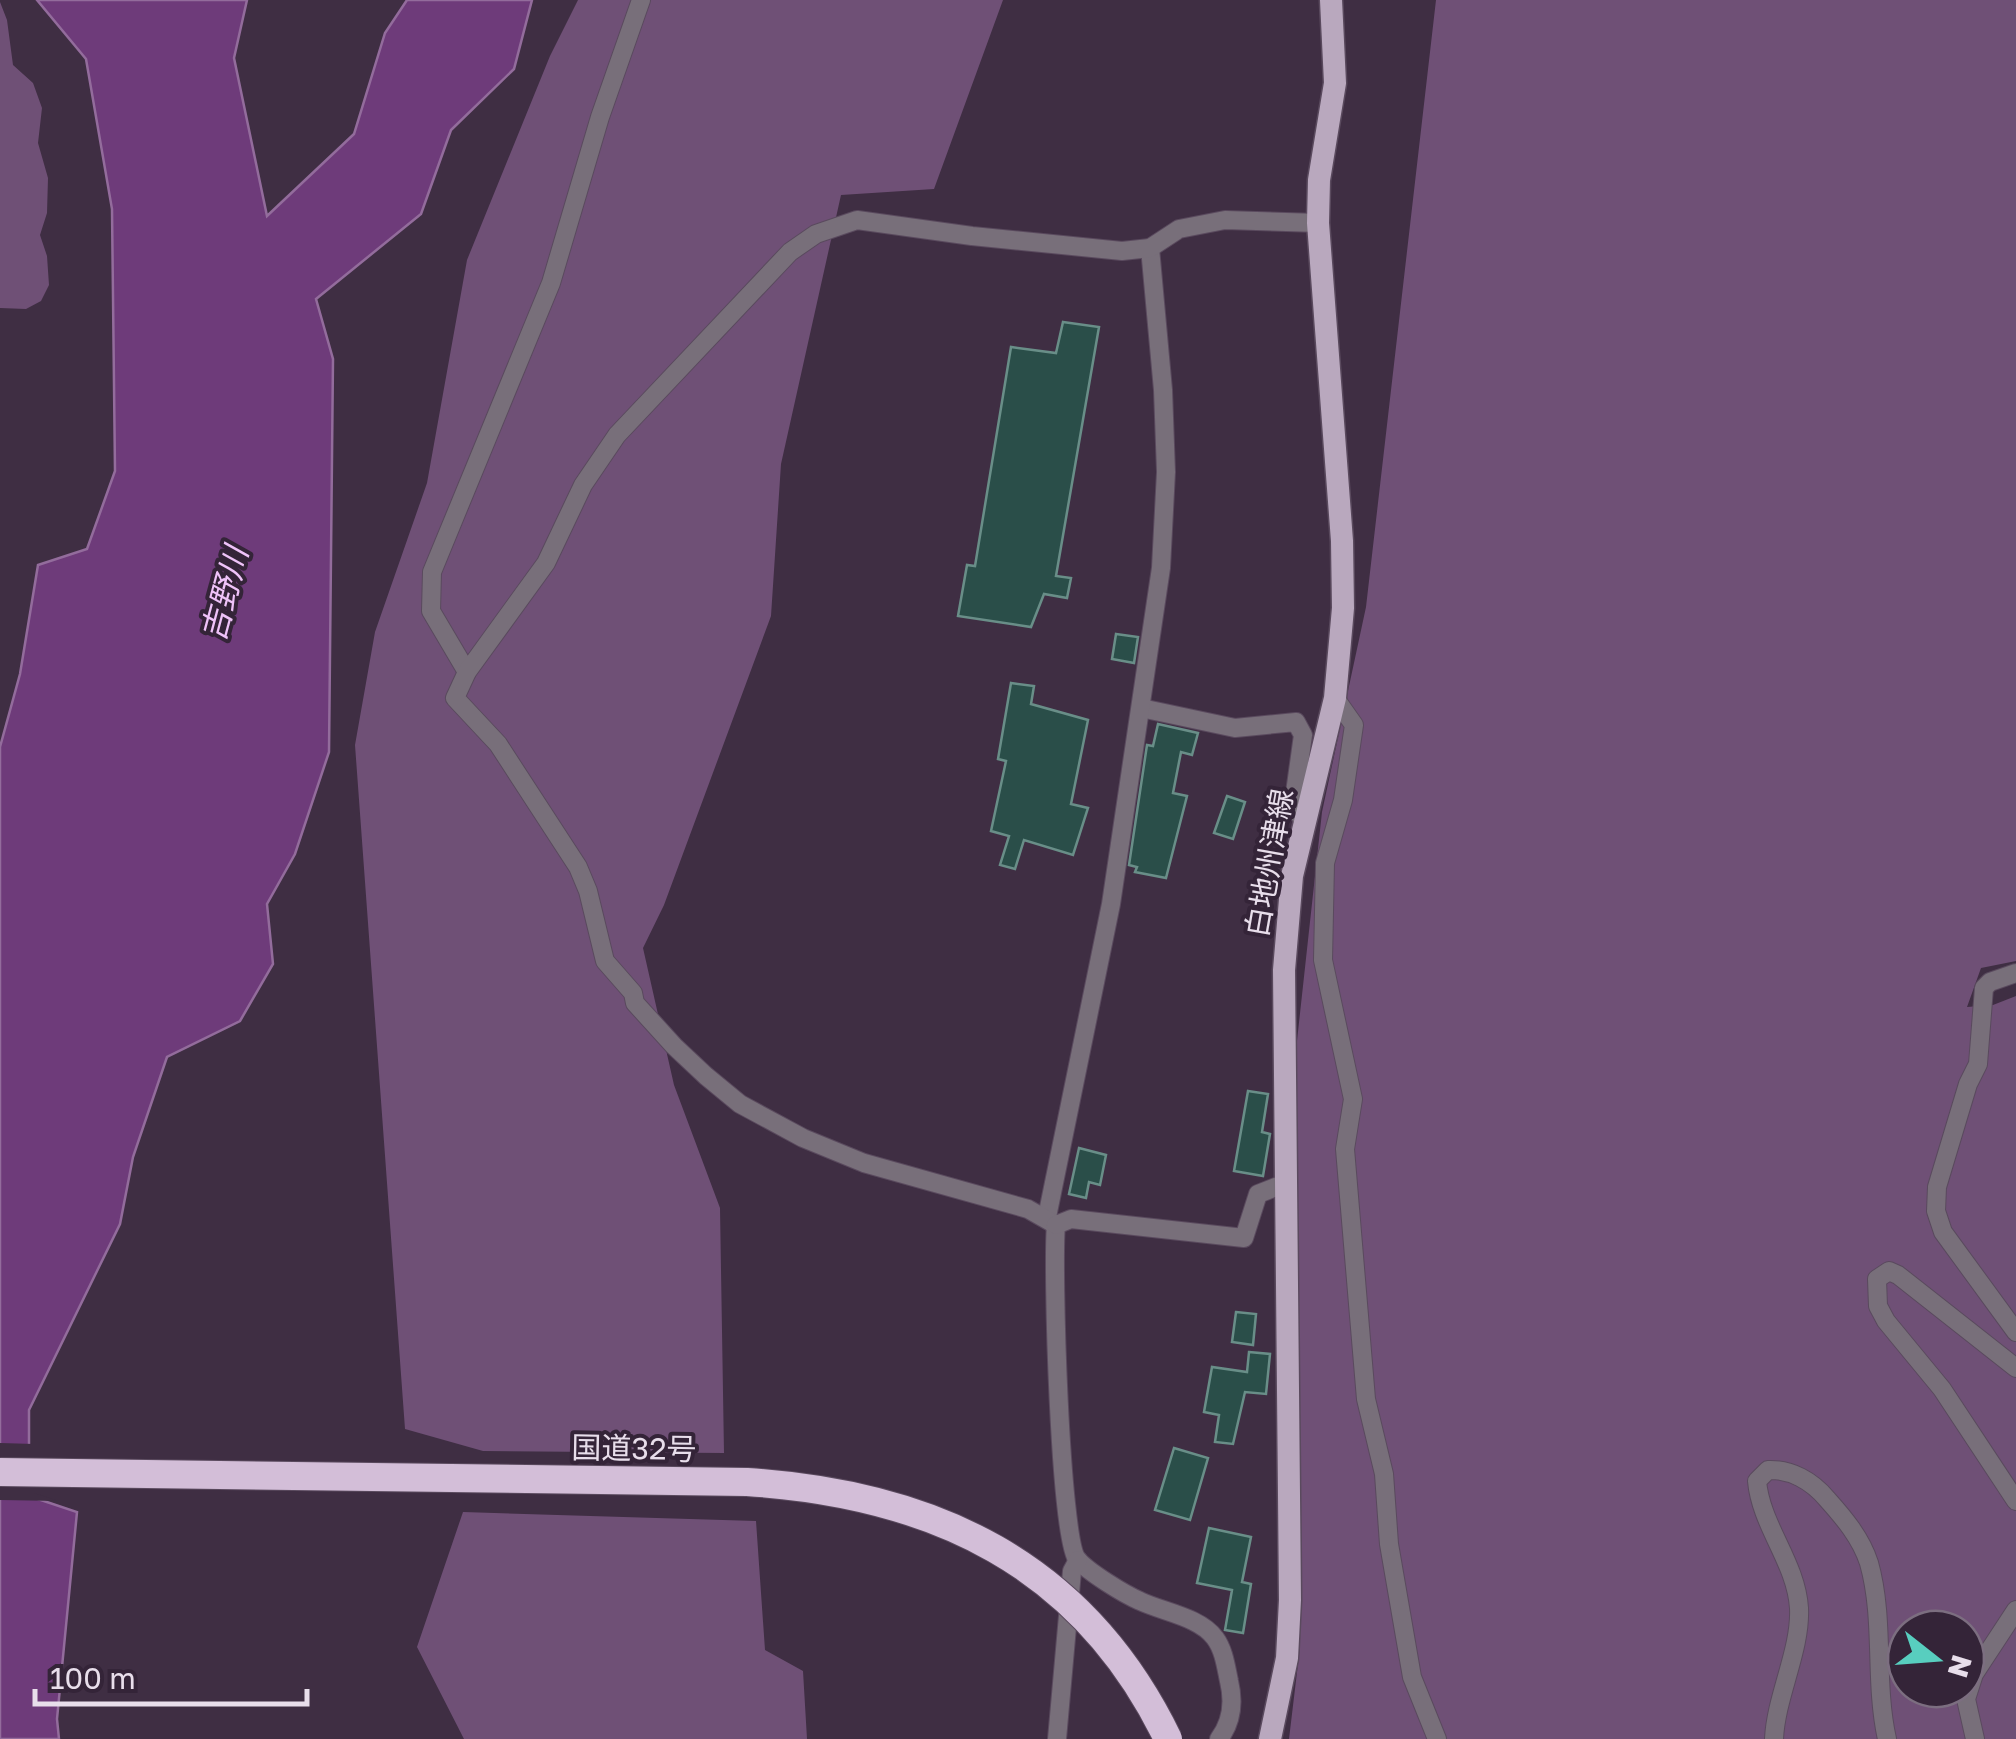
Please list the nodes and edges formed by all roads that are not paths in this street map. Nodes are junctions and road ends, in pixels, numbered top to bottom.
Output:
1 (641, 0) edge
2 (1332, 0) edge
3 (1318, 223) junction
4 (1150, 248) junction
5 (467, 672) junction
6 (1335, 698) junction
7 (1141, 708) junction
8 (1304, 820) junction
9 (2016, 974) edge
10 (1286, 1183) junction
11 (1051, 1221) junction
12 (2016, 1332) edge
13 (2016, 1368) edge
14 (0, 1472) edge
15 (2016, 1502) edge
16 (1078, 1560) junction
17 (2016, 1610) edge
18 (1056, 1739) edge
19 (1168, 1739) edge
20 (1219, 1739) edge
21 (1270, 1739) edge
22 (1436, 1739) edge
23 (1774, 1739) edge
24 (1887, 1739) edge
25 (1975, 1739) edge

1 - 5 street
2 - 3 main road, 白地州津線
3 - 4 street
3 - 6 main road, 白地州津線
4 - 5 street
4 - 7 street
5 - 11 street
6 - 8 main road, 白地州津線
6 - 22 street
7 - 8 street
7 - 11 street
8 - 10 main road, 白地州津線
9 - 12 street
10 - 11 street
10 - 21 main road, 白地州津線
11 - 16 street
13 - 15 street
14 - 19 highway, 国道32号, bridge
16 - 18 street
16 - 20 street
17 - 25 street
23 - 24 street

